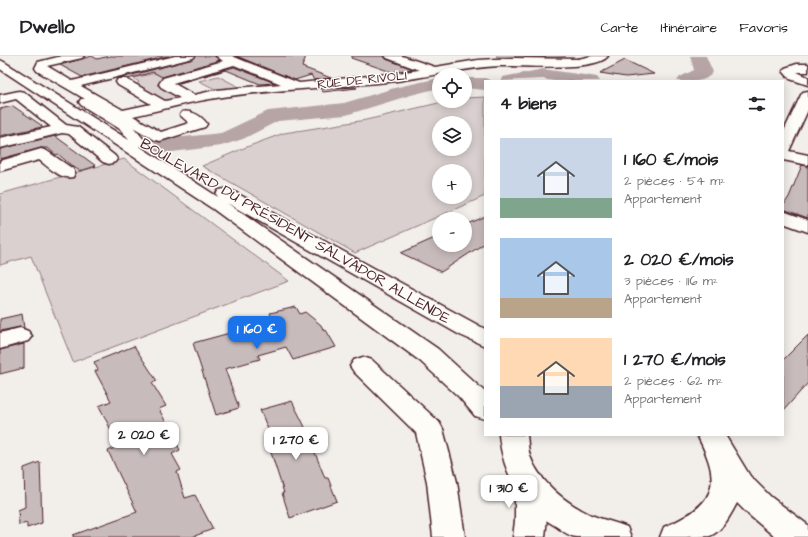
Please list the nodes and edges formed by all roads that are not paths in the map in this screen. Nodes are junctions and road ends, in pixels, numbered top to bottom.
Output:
1 (6, 56) edge
2 (78, 56) edge
3 (189, 56) edge
4 (221, 56) edge
5 (391, 56) edge
6 (602, 56) edge
7 (234, 61) junction
8 (164, 62) junction
9 (11, 68) edge
10 (453, 68) edge
11 (432, 70) edge
12 (432, 71) edge
13 (806, 72) edge
14 (190, 73) junction
15 (228, 76) dead end
16 (122, 82) dead end
17 (70, 85) junction
18 (299, 87) junction
19 (260, 90) junction
20 (808, 95) edge
21 (192, 99) junction
22 (0, 100) edge
23 (163, 105) junction
24 (122, 114) junction
25 (187, 115) dead end
26 (799, 125) edge
27 (62, 129) junction
28 (808, 129) edge
29 (138, 142) junction
30 (0, 143) edge
31 (808, 147) edge
32 (784, 149) edge
33 (110, 159) dead end
34 (808, 160) edge
35 (0, 166) edge
36 (67, 173) dead end
37 (784, 217) edge
38 (808, 226) edge
39 (484, 338) edge
40 (363, 366) dead end
41 (484, 408) edge
42 (511, 437) edge
43 (714, 440) edge
44 (530, 484) junction
45 (449, 537) edge
46 (528, 537) edge
47 (615, 537) edge
48 (676, 537) edge
49 (799, 537) edge

1 - 29 street, BOULEVARD DU PRÉSIDENT SALVADOR ALLENDE
2 - 17 street
3 - 8 street
4 - 7 street
5 - 11 street
6 - 10 street, RUE DE RIVOLI
7 - 14 street
7 - 18 street
8 - 14 street
8 - 17 street
9 - 29 street
9 - 41 street, BOULEVARD DU PRÉSIDENT SALVADOR ALLENDE
12 - 18 street, RUE DE RIVOLI
13 - 20 street
14 - 21 street
15 - 19 street
16 - 23 street
17 - 24 street
18 - 19 street, RUE DE RIVOLI
19 - 21 street, RUE DE RIVOLI
20 - 26 street
21 - 23 street, RUE DE RIVOLI
22 - 27 street
23 - 24 street, RUE DE RIVOLI
24 - 25 street
26 - 28 street
26 - 32 street
27 - 30 street
27 - 33 street
29 - 39 street, BOULEVARD DU PRÉSIDENT SALVADOR ALLENDE
31 - 32 street
32 - 34 street
35 - 36 street
37 - 38 street
40 - 45 street
42 - 44 street
43 - 48 street
43 - 49 street
44 - 46 street
44 - 47 street

